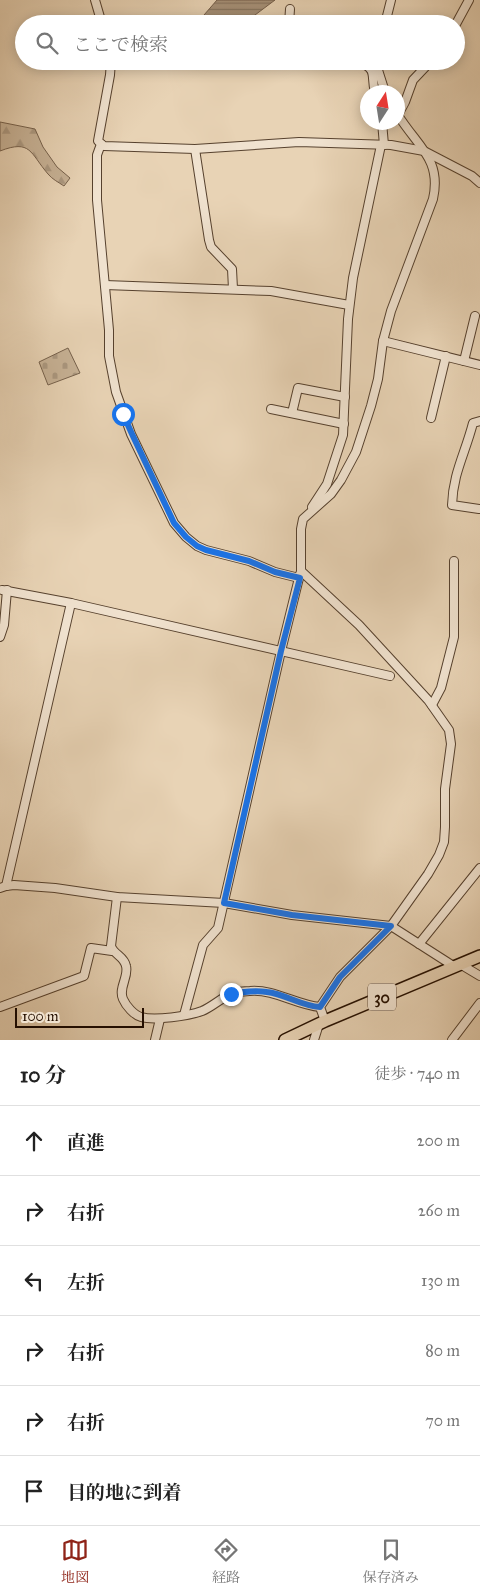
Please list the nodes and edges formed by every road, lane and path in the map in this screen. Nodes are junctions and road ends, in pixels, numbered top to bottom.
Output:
1 (95, 0) edge
2 (391, 0) edge
3 (469, 0) edge
4 (290, 9) dead end
5 (99, 15) edge
6 (290, 15) edge
7 (387, 15) edge
8 (461, 15) edge
9 (110, 70) edge
10 (374, 70) edge
11 (422, 70) edge
12 (376, 72) junction
13 (373, 85) edge
14 (382, 85) edge
15 (405, 102) edge
16 (405, 127) edge
17 (382, 130) edge
18 (101, 144) junction
19 (382, 145) junction
20 (195, 149) junction
21 (424, 150) junction
22 (480, 183) edge
23 (105, 284) junction
24 (233, 289) junction
25 (350, 305) junction
26 (476, 316) dead end
27 (383, 341) junction
28 (446, 356) junction
29 (464, 361) junction
30 (480, 365) edge
31 (345, 397) junction
32 (271, 409) dead end
33 (292, 413) junction
34 (430, 418) dead end
35 (480, 421) edge
36 (344, 424) junction
37 (479, 509) edge
38 (303, 519) junction
39 (454, 561) dead end
40 (300, 574) junction
41 (2, 591) edge
42 (71, 603) junction
43 (0, 637) edge
44 (281, 651) junction
45 (390, 676) dead end
46 (432, 705) junction
47 (480, 868) edge
48 (3, 887) edge
49 (117, 896) junction
50 (224, 903) junction
51 (391, 926) junction
52 (420, 944) junction
53 (112, 951) junction
54 (480, 956) edge
55 (457, 966) junction
56 (480, 976) edge
57 (480, 1003) edge
58 (0, 1007) edge
59 (320, 1007) junction
60 (184, 1015) junction
61 (160, 1019) junction
62 (322, 1023) junction
63 (155, 1040) edge
64 (285, 1040) edge
65 (314, 1040) edge
66 (452, 1040) edge

1 - 5 street
2 - 7 street
3 - 8 street
4 - 6 street
9 - 18 street
10 - 12 street
11 - 15 street
12 - 13 street
12 - 14 street
16 - 21 street
17 - 19 street
18 - 20 street
18 - 23 street
19 - 20 street
19 - 21 street
19 - 25 street
20 - 24 street
21 - 22 street
21 - 27 street
23 - 24 street
23 - 40 street
24 - 25 street
25 - 31 street
26 - 29 street
27 - 28 street
27 - 38 street
28 - 29 street
28 - 34 street
29 - 30 street
31 - 33 street
31 - 36 street
32 - 33 street
33 - 36 street
35 - 37 street
36 - 38 street
38 - 40 street
39 - 46 street
40 - 44 street
40 - 46 street
41 - 42 street
41 - 43 street
42 - 44 street
42 - 48 street
44 - 45 street
44 - 50 street
46 - 51 street
47 - 52 street
48 - 49 street
49 - 50 street
49 - 53 street
50 - 51 street
50 - 60 street
51 - 52 street
51 - 59 street
52 - 55 street
53 - 58 street
53 - 61 street
54 - 55 main road, 30
55 - 56 street
55 - 62 main road, 30
57 - 66 street
59 - 60 street
59 - 62 street
60 - 61 street
61 - 63 street
62 - 64 main road, 30
62 - 65 street

